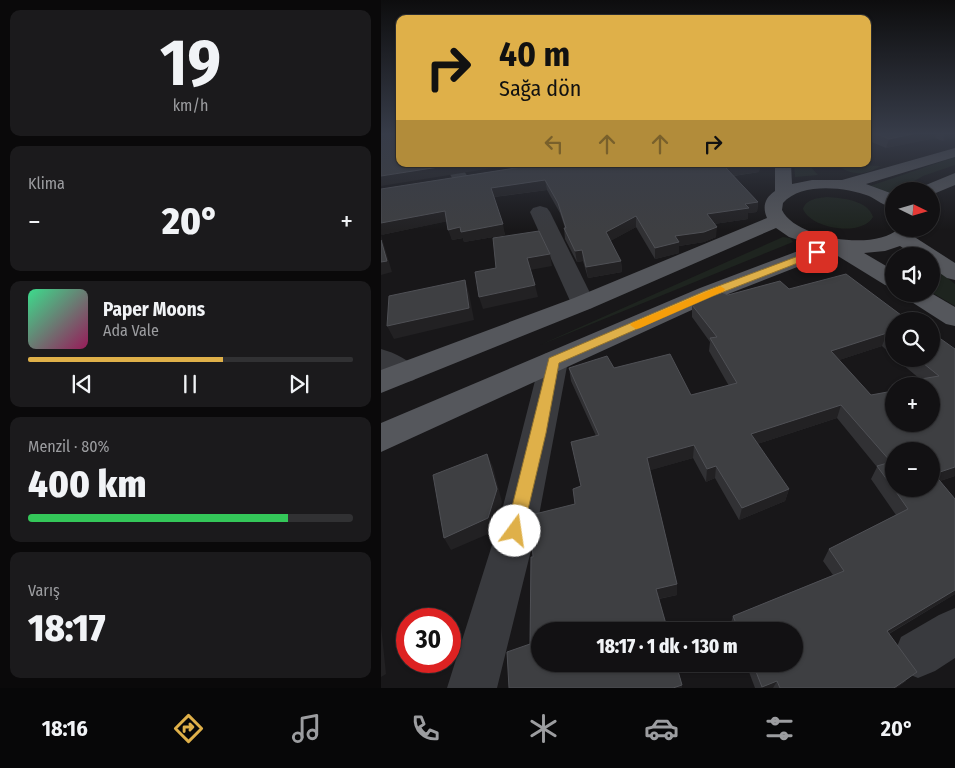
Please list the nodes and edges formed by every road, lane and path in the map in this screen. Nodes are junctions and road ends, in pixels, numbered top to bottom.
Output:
1 (908, 165) edge
2 (454, 167) edge
3 (783, 167) edge
4 (825, 171) dead end
5 (480, 176) edge
6 (955, 178) edge
7 (461, 179) junction
8 (443, 182) edge
9 (841, 185) junction
10 (940, 185) edge
11 (784, 191) junction
12 (885, 198) edge
13 (540, 212) dead end
14 (778, 220) junction
15 (893, 238) edge
16 (910, 238) edge
17 (835, 245) junction
18 (920, 247) edge
19 (940, 263) edge
20 (955, 274) edge
21 (885, 275) edge
22 (928, 302) edge
23 (583, 303) junction
24 (955, 318) edge
25 (554, 361) junction
26 (389, 371) edge
27 (381, 438) edge
28 (472, 688) edge

1 - 9 main road
2 - 7 street
3 - 11 main road
4 - 9 main road
5 - 7 street
6 - 10 main road
7 - 8 street
9 - 11 main road
9 - 12 main road
11 - 14 main road
13 - 23 street
14 - 17 main road
14 - 23 main road
15 - 17 main road
16 - 18 main road
17 - 21 main road
17 - 25 main road
19 - 20 main road
22 - 24 main road
23 - 26 main road
25 - 27 main road
25 - 28 street

